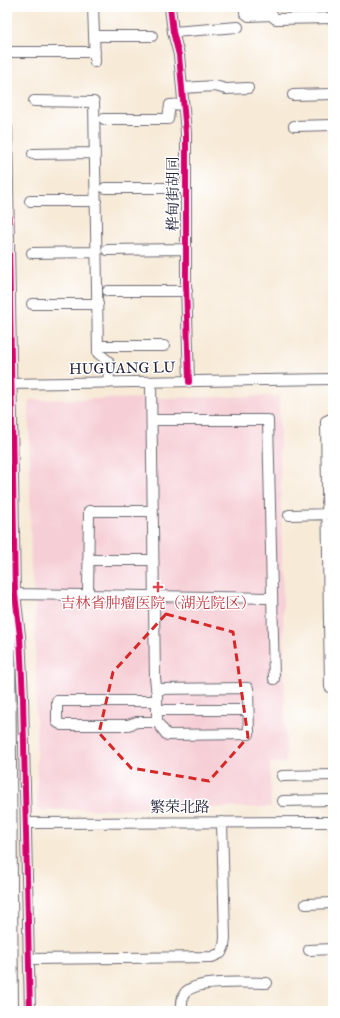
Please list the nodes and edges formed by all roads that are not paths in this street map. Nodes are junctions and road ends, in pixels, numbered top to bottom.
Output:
1 (93, 7) edge
2 (170, 7) edge
3 (245, 7) edge
4 (271, 11) edge
5 (333, 18) edge
6 (238, 27) dead end
7 (173, 32) junction
8 (95, 36) junction
9 (152, 36) dead end
10 (7, 52) edge
11 (95, 52) junction
12 (95, 62) dead end
13 (182, 88) junction
14 (248, 88) dead end
15 (333, 94) edge
16 (293, 95) dead end
17 (34, 101) dead end
18 (183, 104) junction
19 (104, 119) dead end
20 (333, 125) edge
21 (294, 126) dead end
22 (7, 128) edge
23 (95, 153) junction
24 (33, 154) dead end
25 (105, 188) dead end
26 (186, 188) junction
27 (30, 201) dead end
28 (96, 202) junction
29 (186, 249) junction
30 (107, 250) dead end
31 (97, 252) junction
32 (32, 253) dead end
33 (108, 291) dead end
34 (187, 291) junction
35 (32, 304) dead end
36 (98, 304) junction
37 (98, 346) junction
38 (164, 346) dead end
39 (333, 379) edge
40 (152, 382) junction
41 (189, 382) junction
42 (109, 383) junction
43 (9, 384) edge
44 (333, 418) edge
45 (152, 420) junction
46 (153, 511) junction
47 (330, 514) edge
48 (289, 515) dead end
49 (10, 532) edge
50 (88, 560) junction
51 (153, 560) junction
52 (14, 594) junction
53 (88, 595) junction
54 (154, 596) junction
55 (272, 598) junction
56 (8, 650) edge
57 (274, 679) dead end
58 (333, 687) edge
59 (156, 689) junction
60 (157, 706) junction
61 (248, 710) junction
62 (157, 722) junction
63 (333, 775) edge
64 (282, 776) dead end
65 (333, 800) edge
66 (283, 801) dead end
67 (222, 822) junction
68 (333, 822) edge
69 (26, 823) junction
70 (9, 885) edge
71 (333, 903) edge
72 (306, 904) dead end
73 (333, 949) edge
74 (309, 950) dead end
75 (29, 959) junction
76 (267, 983) dead end
77 (13, 1011) edge
78 (30, 1011) edge
79 (182, 1011) edge

1 - 8 street
2 - 7 street, 桦甸街胡同
3 - 4 street
4 - 5 street
6 - 7 street
7 - 13 street, 桦甸街胡同
8 - 9 street
8 - 11 street
10 - 11 street
11 - 12 street
13 - 14 street
13 - 18 street, 桦甸街胡同
15 - 16 street
17 - 23 street
18 - 19 street
18 - 26 street, 桦甸街胡同
20 - 21 street
22 - 43 street
23 - 24 street
23 - 28 street
25 - 26 street
26 - 29 street, 桦甸街胡同
27 - 28 street
28 - 31 street
29 - 30 street
29 - 34 street, 桦甸街胡同
31 - 32 street
31 - 36 street
33 - 34 street
34 - 41 street, 桦甸街胡同
35 - 36 street
36 - 37 street
37 - 38 street
37 - 42 street
39 - 41 street, HUGUANG LU
40 - 41 street, HUGUANG LU
40 - 42 street, HUGUANG LU
40 - 45 street
42 - 43 street, HUGUANG LU
43 - 49 street
44 - 47 street
45 - 46 street
45 - 55 street
46 - 50 street
46 - 51 street
47 - 48 street
47 - 58 street
49 - 52 street
50 - 51 street
50 - 53 street
51 - 54 street
52 - 53 street
52 - 56 street
52 - 69 street
53 - 54 street
54 - 55 street
54 - 59 street
55 - 57 street
56 - 70 street
59 - 60 street
59 - 61 street
60 - 61 street
60 - 62 street
60 - 62 street
61 - 62 street
63 - 64 street
65 - 66 street
67 - 68 street, 繁荣北路
67 - 69 street, 繁荣北路
67 - 75 street
69 - 75 street
70 - 77 street
71 - 72 street
73 - 74 street
75 - 78 street
76 - 79 street

